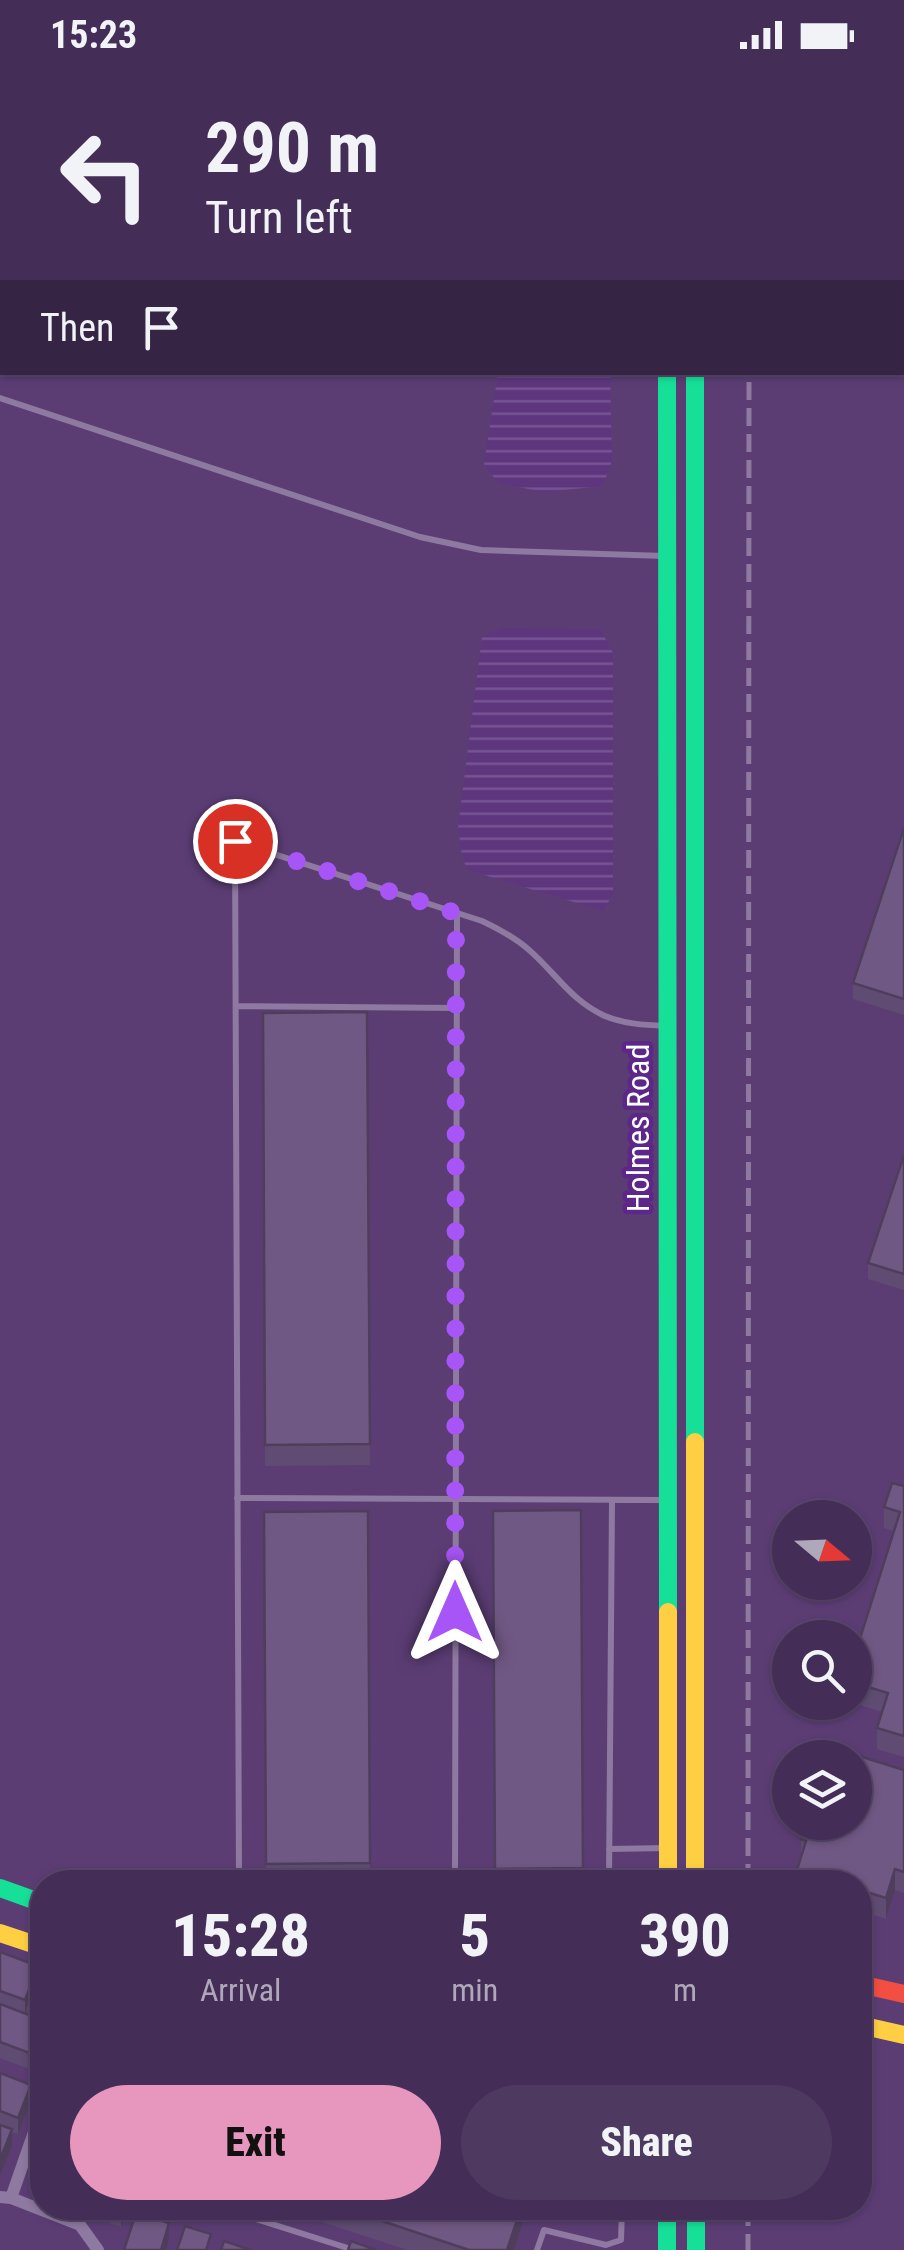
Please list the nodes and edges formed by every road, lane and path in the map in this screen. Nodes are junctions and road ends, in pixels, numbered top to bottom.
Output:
1 (667, 375) edge
2 (695, 375) edge
3 (0, 398) edge
4 (695, 555) junction
5 (667, 556) junction
6 (221, 836) dead end
7 (235, 841) junction
8 (456, 913) junction
9 (236, 1006) junction
10 (456, 1008) junction
11 (695, 1024) junction
12 (668, 1026) junction
13 (237, 1498) junction
14 (456, 1499) junction
15 (612, 1500) junction
16 (668, 1500) junction
17 (694, 1501) junction
18 (668, 1848) junction
19 (609, 1849) junction
20 (239, 1870) edge
21 (455, 1870) edge
22 (609, 1870) edge
23 (668, 1870) edge
24 (695, 1870) edge
25 (0, 1888) edge
26 (30, 1899) edge
27 (0, 1933) edge
28 (30, 1943) edge
29 (872, 1987) edge
30 (904, 1994) edge
31 (872, 2028) edge
32 (904, 2035) edge
33 (30, 2138) edge
34 (6, 2197) edge
35 (30, 2206) edge
36 (69, 2220) edge
37 (259, 2220) edge
38 (621, 2220) edge
39 (667, 2220) edge
40 (696, 2220) edge
41 (98, 2250) edge
42 (354, 2250) edge
43 (536, 2250) edge
44 (666, 2250) edge
45 (696, 2250) edge

1 - 5 main road, Holmes Road
2 - 4 main road, Holmes Road
3 - 5 lane
4 - 5 main road
4 - 11 main road, Holmes Road
5 - 12 main road, Holmes Road
6 - 7 lane
7 - 8 lane
7 - 9 lane
8 - 10 lane
8 - 12 lane
9 - 10 lane
9 - 13 lane
10 - 14 lane
11 - 12 main road
11 - 17 main road, Holmes Road
12 - 16 main road, Holmes Road
13 - 14 lane
13 - 20 lane
14 - 15 lane
14 - 21 lane
15 - 16 lane
15 - 19 lane
16 - 17 main road
16 - 18 main road, Holmes Road
17 - 24 main road, Holmes Road
18 - 19 lane
18 - 23 main road, Holmes Road
19 - 22 lane
25 - 26 main road
27 - 28 main road
29 - 30 main road
31 - 32 main road
33 - 34 street
34 - 35 street
36 - 41 street
37 - 42 lane
38 - 43 lane
39 - 44 main road
40 - 45 main road

